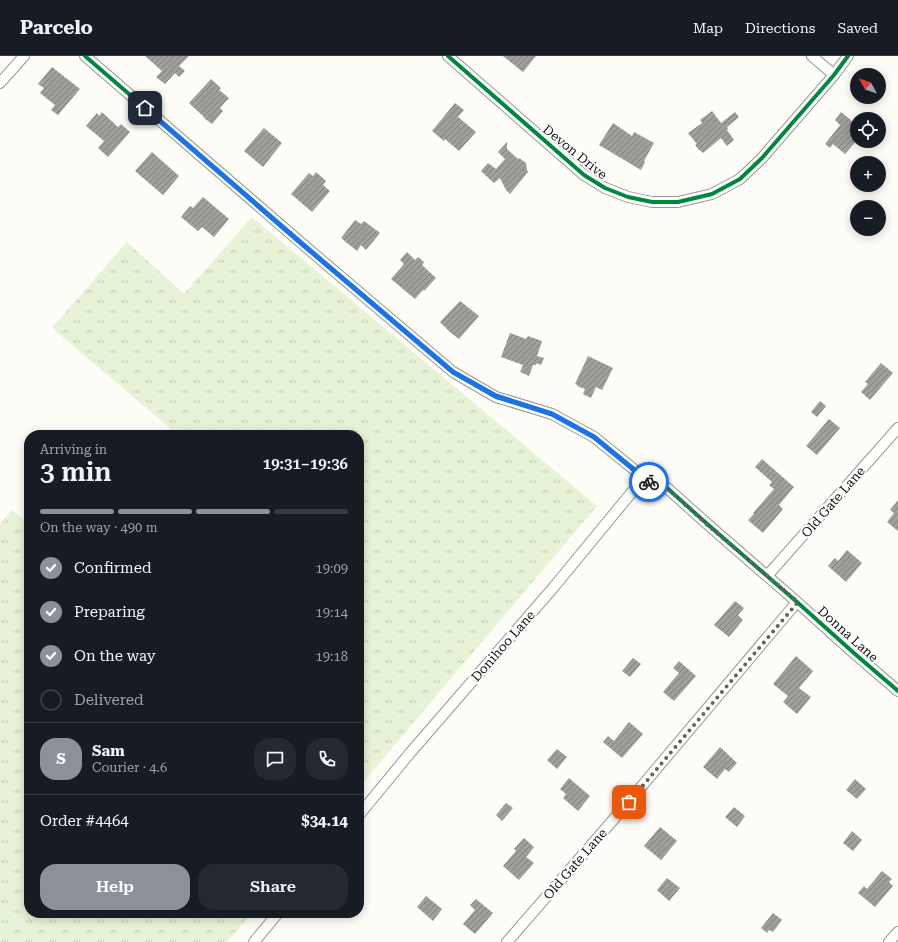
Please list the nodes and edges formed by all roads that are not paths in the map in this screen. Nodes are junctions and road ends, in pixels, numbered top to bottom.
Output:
1 (24, 56) edge
2 (85, 56) edge
3 (448, 56) edge
4 (812, 56) edge
5 (848, 56) edge
6 (834, 75) junction
7 (0, 83) edge
8 (898, 428) edge
9 (652, 484) junction
10 (767, 576) junction
11 (798, 602) junction
12 (898, 691) edge
13 (364, 809) edge
14 (274, 918) edge
15 (898, 932) edge
16 (254, 942) edge
17 (507, 942) edge
18 (889, 942) edge

1 - 7 street
2 - 9 street, Donna Lane
3 - 6 street, Devon Drive
4 - 6 street
5 - 6 street, Devon Drive
8 - 10 street, Old Gate Lane
9 - 10 street, Donna Lane
9 - 13 street, Donihoo Lane
10 - 11 street, Donna Lane
11 - 12 street, Donna Lane
11 - 17 street, Old Gate Lane
14 - 16 street
15 - 18 street

